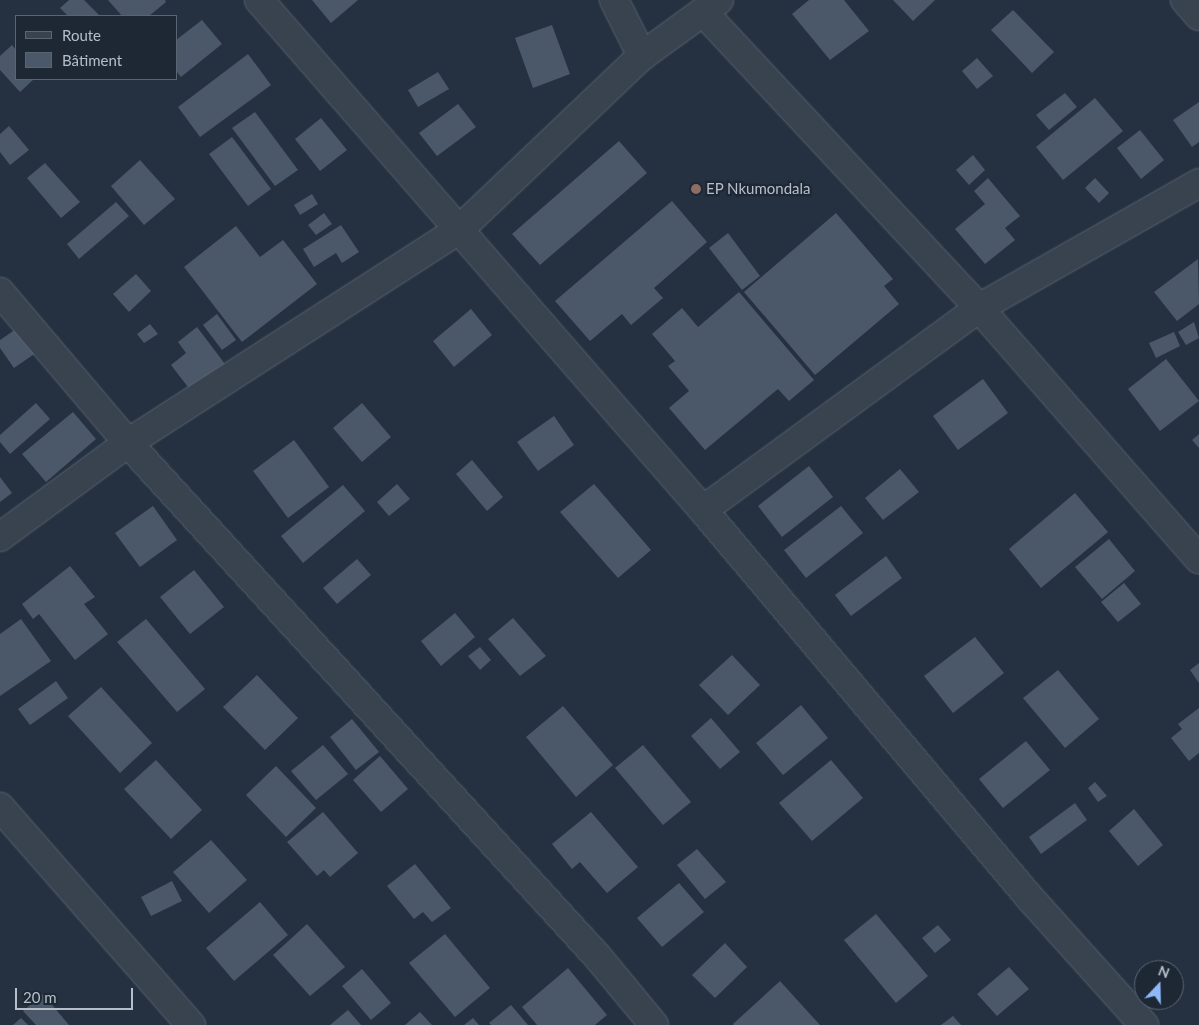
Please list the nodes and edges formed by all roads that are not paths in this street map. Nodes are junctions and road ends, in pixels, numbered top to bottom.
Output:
1 (259, 0) edge
2 (614, 0) edge
3 (1185, 0) edge
4 (711, 7) edge
5 (1199, 16) edge
6 (642, 56) junction
7 (1199, 183) edge
8 (459, 230) junction
9 (0, 292) edge
10 (979, 308) junction
11 (128, 443) junction
12 (703, 510) junction
13 (0, 536) edge
14 (1199, 559) edge
15 (0, 807) edge
16 (191, 1025) edge
17 (654, 1025) edge
18 (1144, 1025) edge

1 - 8 street
2 - 6 street
3 - 5 street
4 - 6 street
4 - 10 street
6 - 8 street
7 - 10 street
8 - 11 street
8 - 12 street
9 - 11 street
10 - 12 street
10 - 14 street
11 - 13 street
11 - 17 street
12 - 18 street
15 - 16 street

